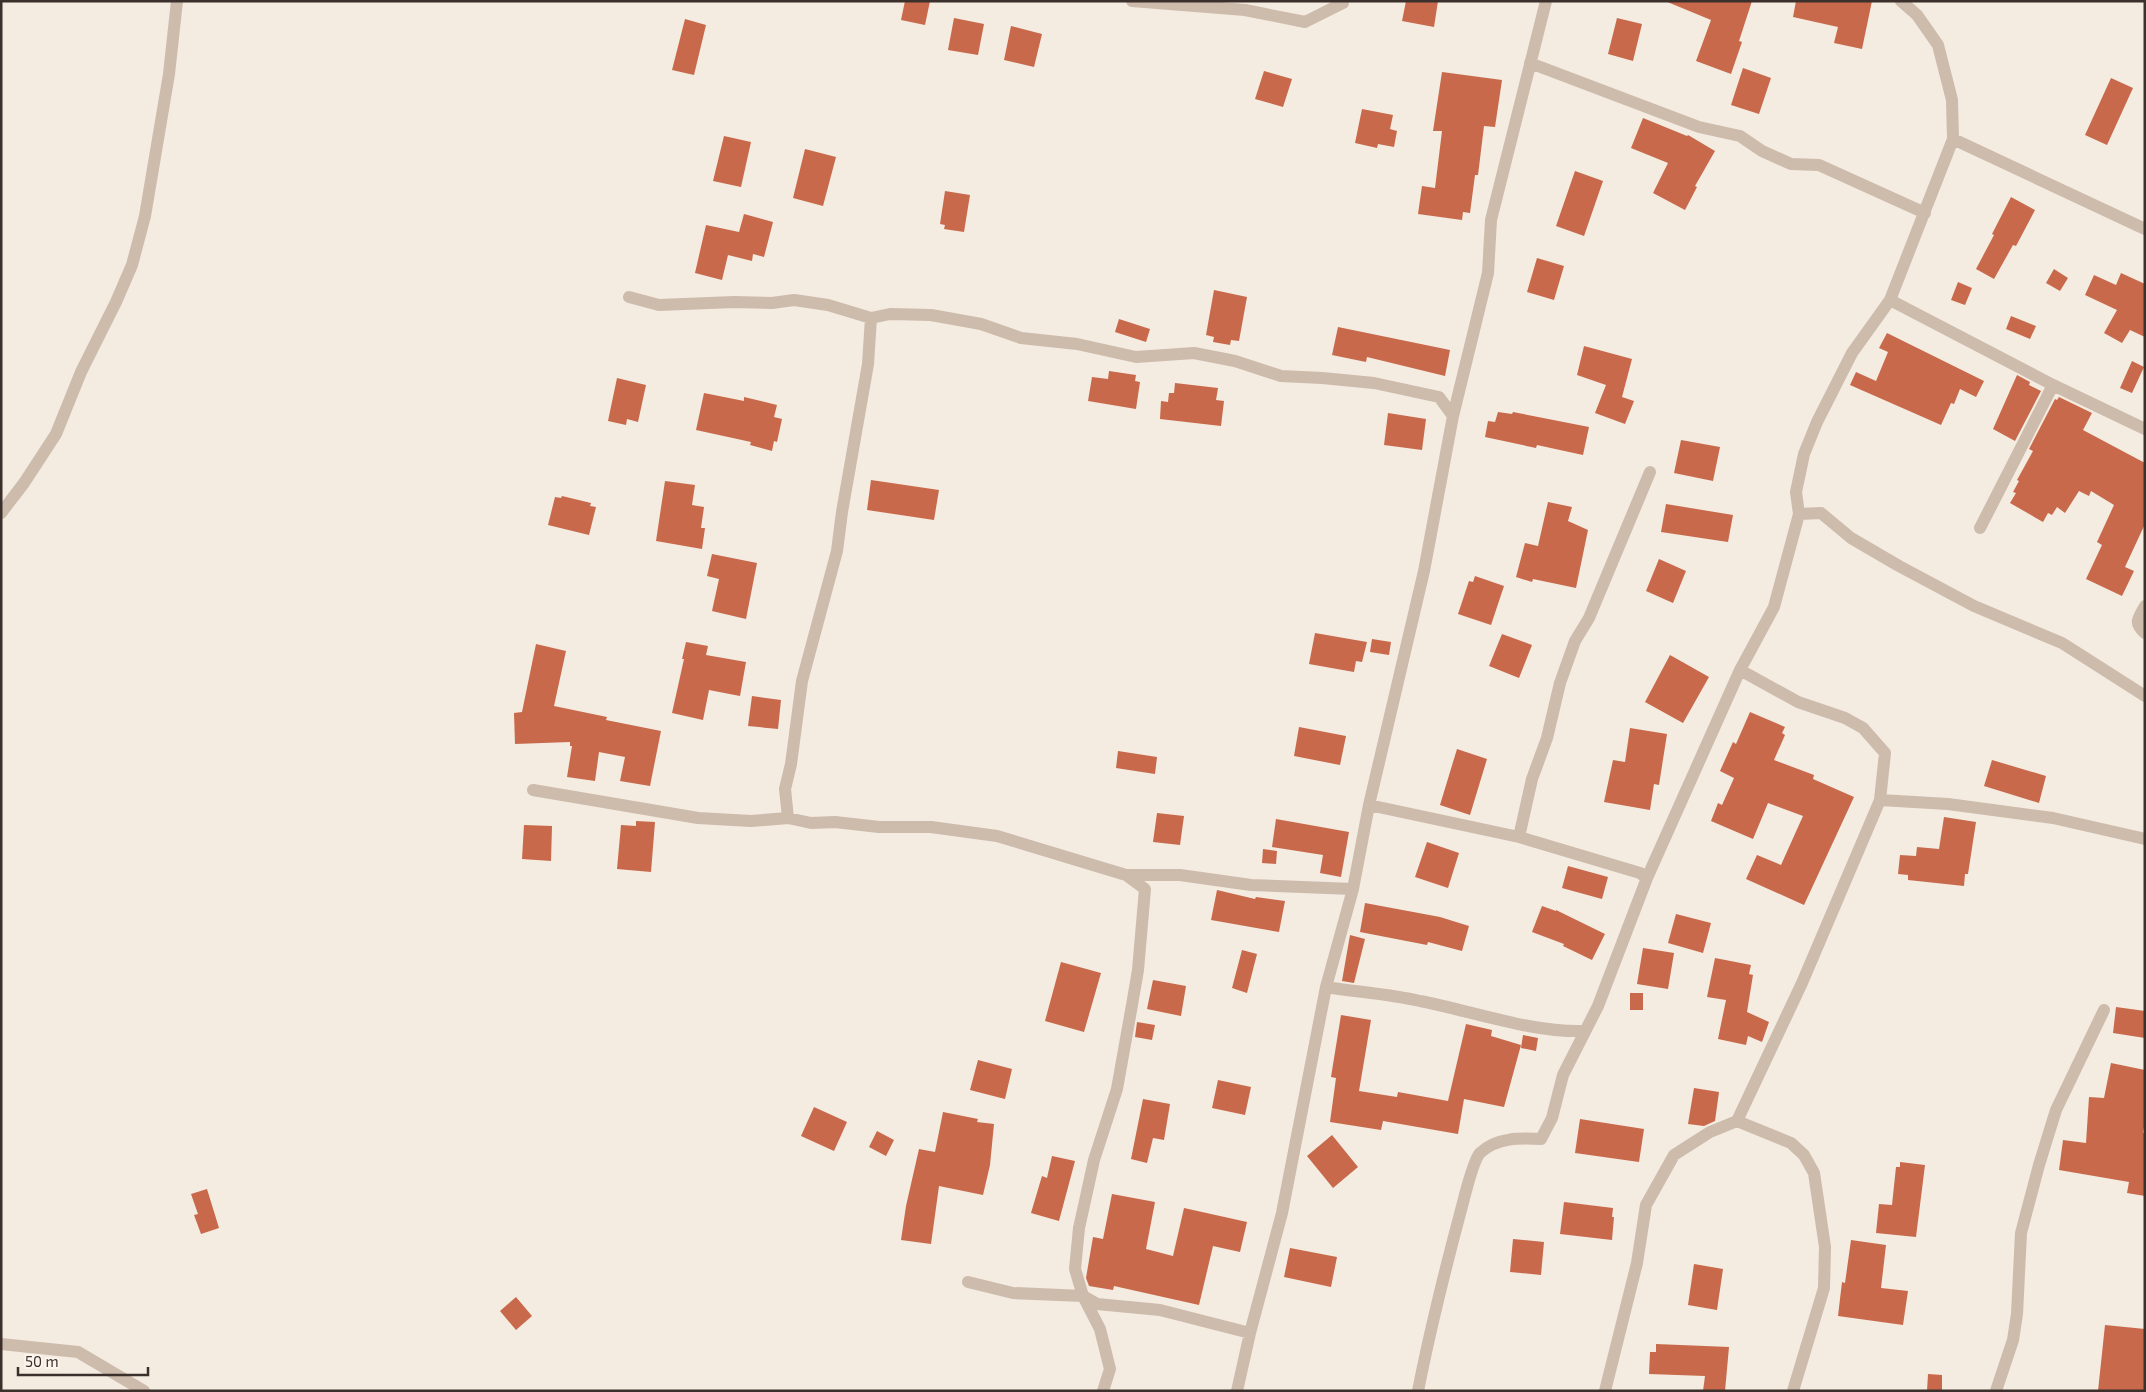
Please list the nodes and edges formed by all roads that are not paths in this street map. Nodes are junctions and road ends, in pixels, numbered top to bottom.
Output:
1 (176, 1) edge
2 (1132, 1) edge
3 (1343, 1) edge
4 (1546, 1) edge
5 (1901, 1) edge
6 (1530, 63) junction
7 (1953, 139) junction
8 (1925, 213) junction
9 (2145, 229) edge
10 (629, 298) dead end
11 (1890, 300) junction
12 (871, 318) junction
13 (2053, 385) junction
14 (1453, 416) junction
15 (2145, 429) edge
16 (1650, 472) dead end
17 (1, 513) edge
18 (1799, 514) junction
19 (1980, 528) dead end
20 (2145, 606) edge
21 (2145, 634) edge
22 (1740, 670) junction
23 (2145, 696) edge
24 (533, 790) dead end
25 (1880, 800) junction
26 (1369, 805) junction
27 (788, 818) junction
28 (1519, 837) junction
29 (2145, 839) edge
30 (1126, 875) junction
31 (1647, 878) junction
32 (1353, 889) junction
33 (1326, 987) junction
34 (2104, 1010) dead end
35 (1585, 1031) junction
36 (1737, 1121) junction
37 (968, 1282) dead end
38 (1083, 1296) junction
39 (1250, 1334) junction
40 (1, 1344) edge
41 (144, 1391) edge
42 (1103, 1391) edge
43 (1237, 1391) edge
44 (1418, 1391) edge
45 (1605, 1391) edge
46 (1793, 1391) edge
47 (1996, 1391) edge

1 - 17 street
2 - 3 street
4 - 6 street
5 - 7 street
6 - 8 street
6 - 14 street
7 - 8 street
7 - 9 street
8 - 11 street
10 - 12 street
11 - 13 street
11 - 18 street
12 - 14 street
12 - 27 street
13 - 15 street
13 - 19 street
14 - 26 street
16 - 28 street
18 - 22 street
18 - 23 street
20 - 21 street
22 - 25 street
22 - 31 street
24 - 27 street
25 - 29 street
25 - 36 street
26 - 28 street
26 - 32 street
27 - 30 street
28 - 31 street
30 - 32 street
30 - 38 street
31 - 35 street
32 - 33 street
33 - 35 street
33 - 39 street
34 - 47 street
35 - 44 street
36 - 45 street
36 - 46 street
37 - 38 street
38 - 39 street
38 - 42 street
39 - 43 street
40 - 41 street

